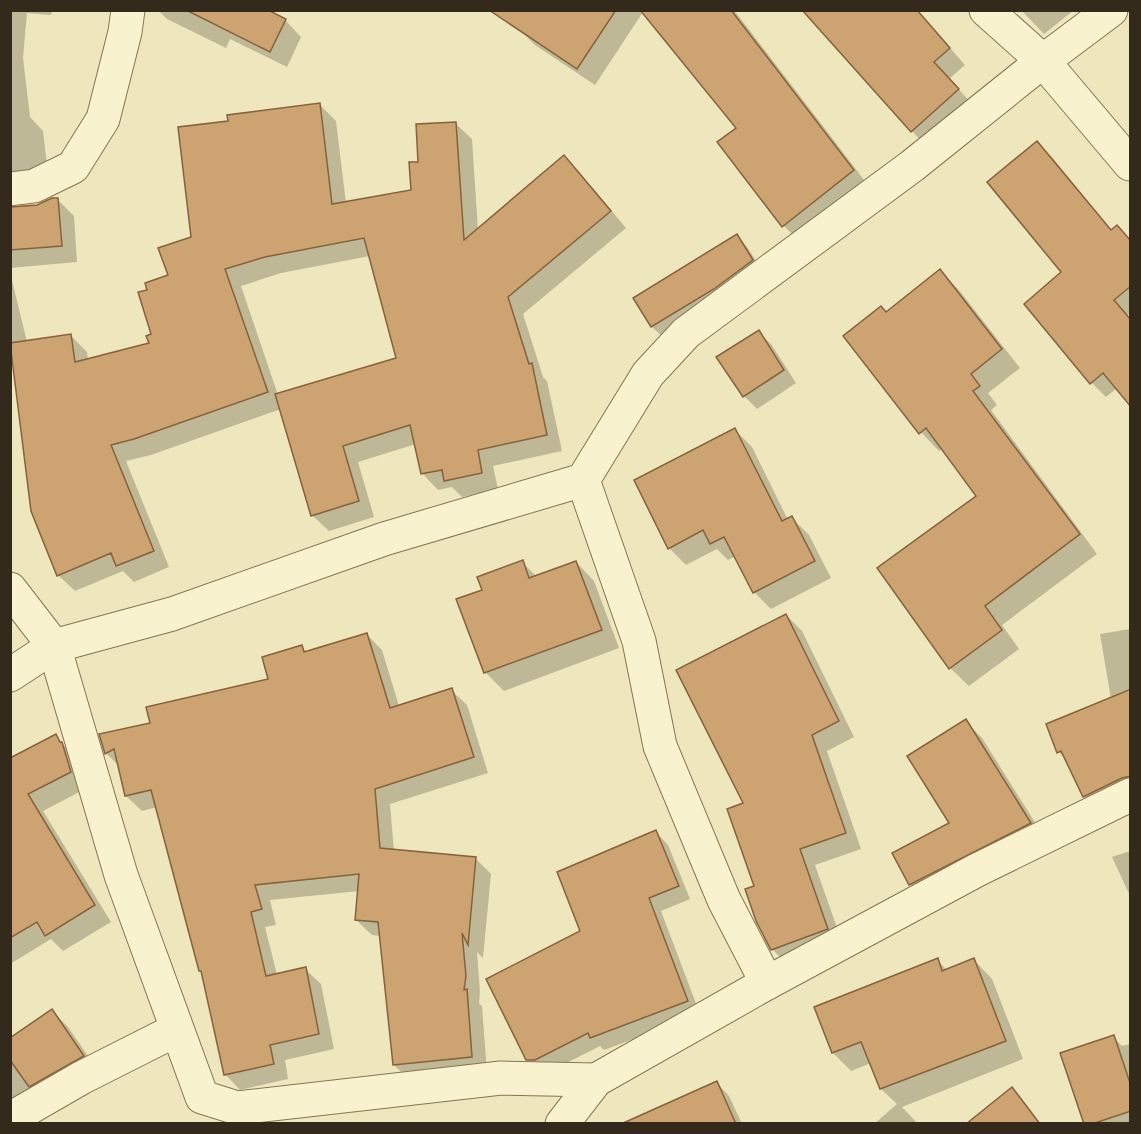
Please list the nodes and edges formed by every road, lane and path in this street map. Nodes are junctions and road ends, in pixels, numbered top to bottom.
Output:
1 (128, 10) edge
2 (986, 10) edge
3 (1111, 10) edge
4 (1043, 61) junction
5 (1131, 164) edge
6 (10, 189) edge
7 (583, 480) junction
8 (10, 589) edge
9 (54, 646) junction
10 (10, 675) edge
11 (1131, 795) edge
12 (767, 983) junction
13 (176, 1029) junction
14 (596, 1080) junction
15 (10, 1119) edge
16 (562, 1124) edge

1 - 6 street
2 - 4 street
3 - 4 street
4 - 5 street
4 - 7 street
7 - 9 street
7 - 12 street
8 - 9 street
9 - 10 street
9 - 13 street
11 - 12 street
12 - 14 street
13 - 14 street
13 - 15 street
14 - 16 street

